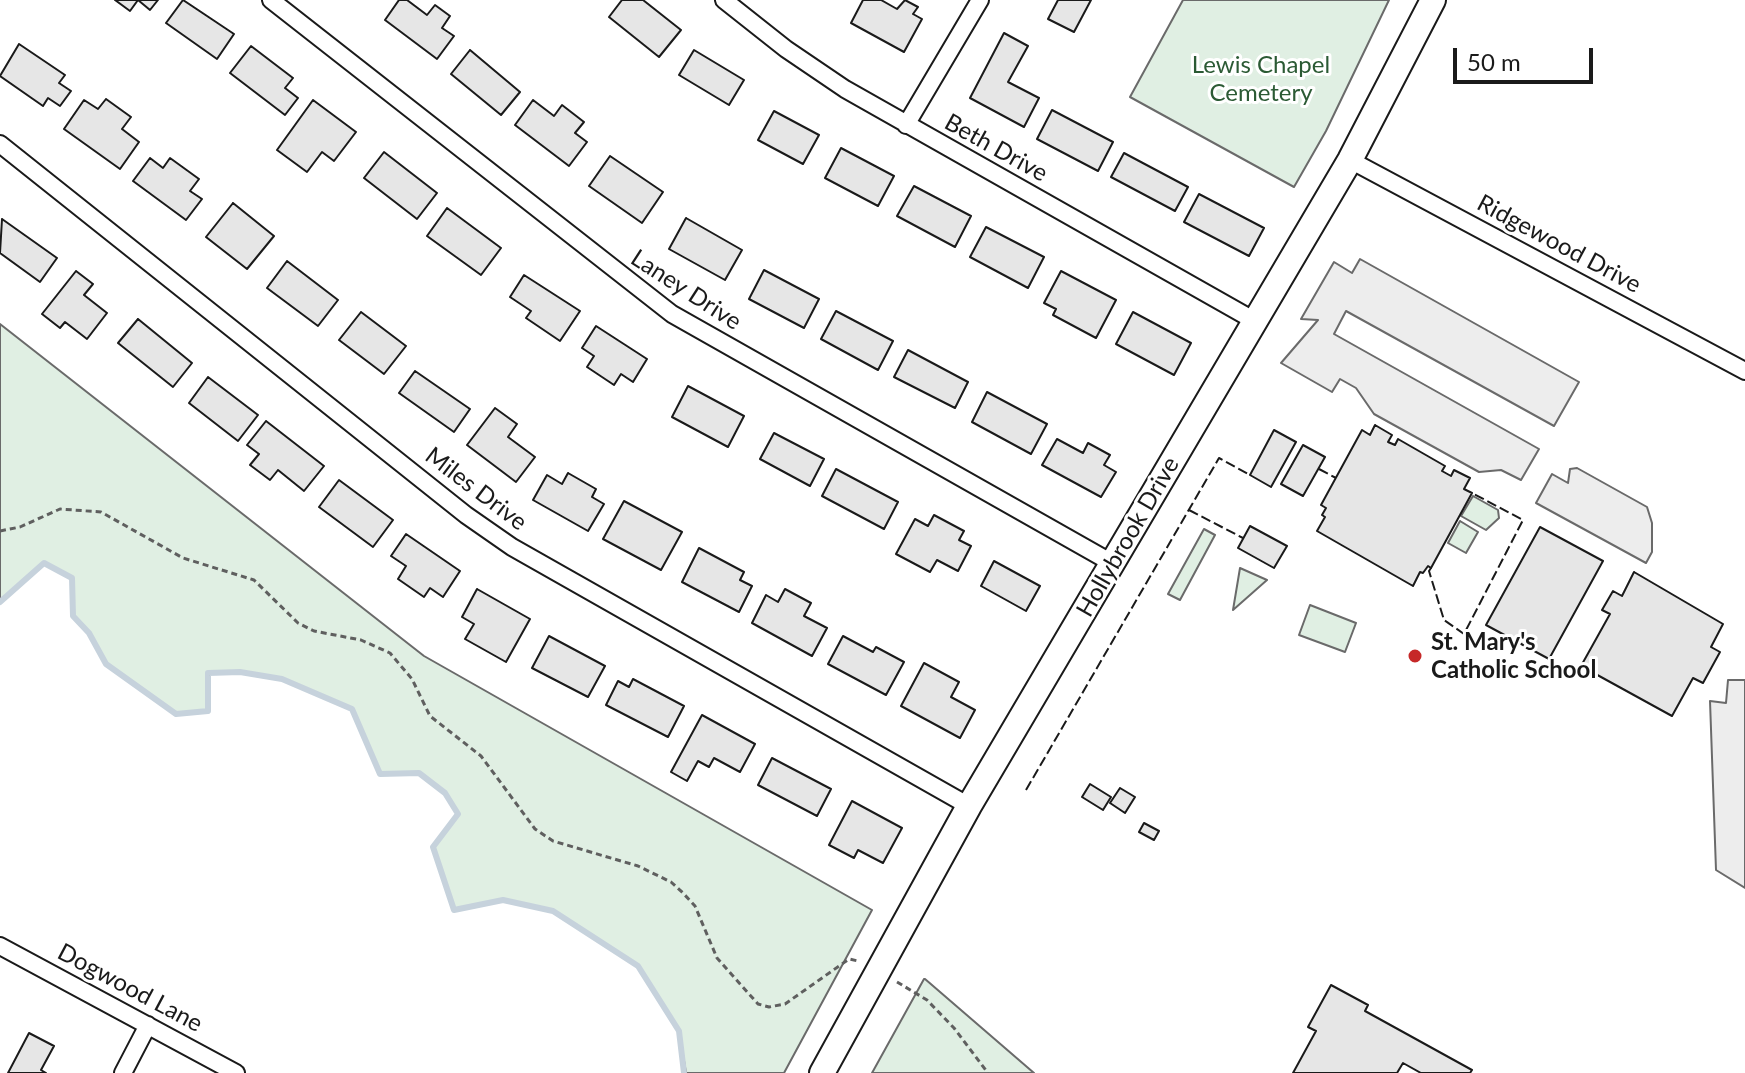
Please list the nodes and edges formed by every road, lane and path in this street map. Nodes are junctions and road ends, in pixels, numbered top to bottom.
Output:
1 (271, 0) edge
2 (724, 0) edge
3 (980, 0) edge
4 (1433, 0) edge
5 (906, 125) junction
6 (0, 144) edge
7 (1350, 160) junction
8 (1255, 321) junction
9 (1745, 371) edge
10 (0, 531) edge
11 (1112, 563) junction
12 (969, 806) junction
13 (0, 946) edge
14 (855, 960) dead end
15 (895, 981) dead end
16 (148, 1025) junction
17 (123, 1073) edge
18 (236, 1073) edge
19 (822, 1073) edge
20 (988, 1073) edge

1 - 11 street, Laney Drive
2 - 5 street, Beth Drive
3 - 5 street
4 - 7 main road, Hollybrook Drive
5 - 8 street, Beth Drive
6 - 12 street, Miles Drive
7 - 8 main road, Hollybrook Drive
7 - 9 street, Ridgewood Drive
8 - 11 main road, Hollybrook Drive
10 - 14 path
11 - 12 main road, Hollybrook Drive
12 - 19 main road, Hollybrook Drive
13 - 16 street, Dogwood Lane
15 - 20 path
16 - 17 street
16 - 18 street, Dogwood Lane

